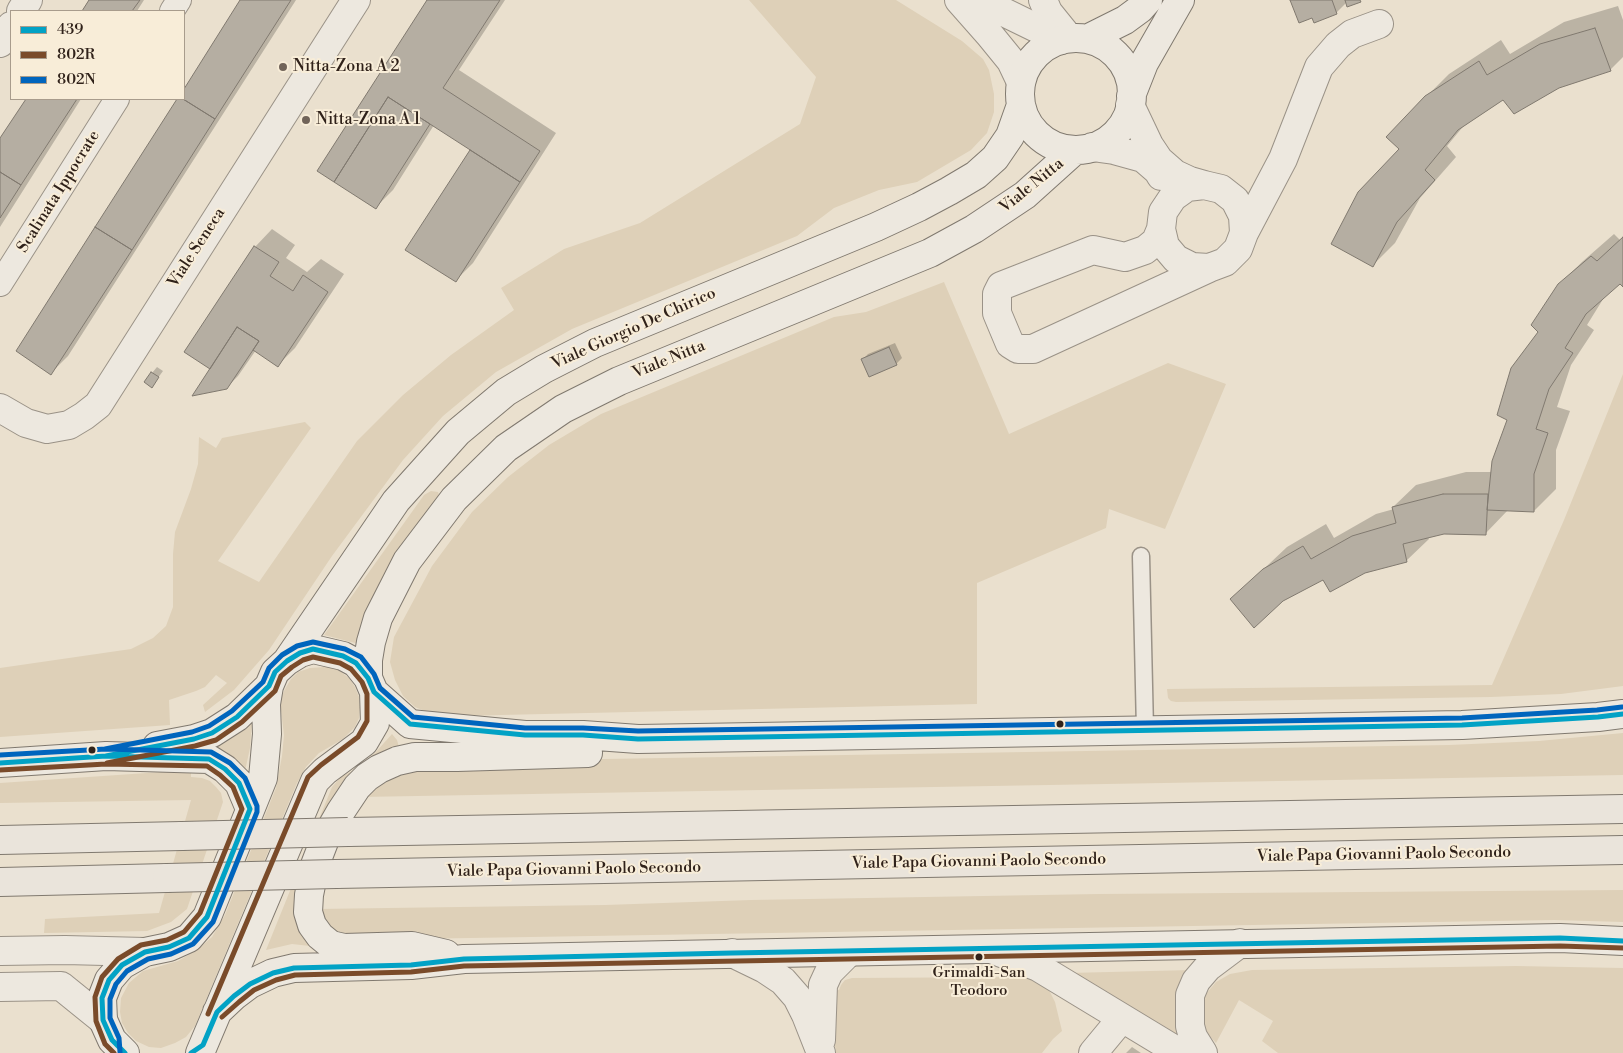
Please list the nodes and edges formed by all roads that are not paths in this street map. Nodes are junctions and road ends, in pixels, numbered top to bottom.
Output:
1 (356, 0) edge
2 (959, 0) edge
3 (979, 0) edge
4 (1043, 0) edge
5 (1148, 0) edge
6 (1180, 0) edge
7 (1379, 24) dead end
8 (10, 28) edge
9 (1072, 39) junction
10 (0, 43) edge
11 (1021, 94) junction
12 (116, 100) edge
13 (1131, 101) junction
14 (1084, 148) junction
15 (1284, 159) junction
16 (1213, 187) junction
17 (1169, 202) junction
18 (1161, 229) junction
19 (1244, 233) junction
20 (1209, 268) junction
21 (0, 284) edge
22 (0, 408) edge
23 (1141, 556) dead end
24 (287, 660) junction
25 (371, 685) junction
26 (269, 686) junction
27 (1623, 714) edge
28 (1145, 730) junction
29 (638, 739) junction
30 (106, 756) junction
31 (0, 763) edge
32 (250, 809) junction
33 (1623, 810) edge
34 (0, 840) edge
35 (1623, 850) edge
36 (0, 882) edge
37 (1623, 941) edge
38 (1240, 943) junction
39 (989, 948) junction
40 (0, 952) edge
41 (145, 952) junction
42 (732, 952) junction
43 (849, 952) junction
44 (464, 958) junction
45 (0, 986) edge
46 (217, 1012) junction
47 (1122, 1018) junction
48 (113, 1042) edge
49 (198, 1050) edge
50 (821, 1052) edge
51 (1093, 1053) edge
52 (1180, 1053) edge
53 (1204, 1053) edge

1 - 22 main road, Viale Seneca
2 - 11 main road
3 - 9 main road
4 - 9 main road
5 - 9 main road
6 - 13 main road
7 - 15 main road
8 - 10 main road
9 - 11 main road
9 - 13 main road
11 - 14 main road
11 - 24 main road, Viale Giorgio De Chirico
12 - 21 street, Scalinata Ippocrate
13 - 14 main road
13 - 16 main road
14 - 17 main road
14 - 25 main road, Viale Nitta
15 - 16 main road
15 - 19 main road
16 - 17 main road
16 - 19 main road
17 - 18 main road
18 - 20 main road
18 - 20 main road
19 - 20 main road
23 - 28 lane
24 - 25 main road
24 - 26 main road, Viale Giorgio De Chirico
25 - 29 main road
25 - 46 main road, Viale Nitta
26 - 30 main road
26 - 32 main road
27 - 28 main road
28 - 29 main road
29 - 44 main road
30 - 31 main road
30 - 32 main road
32 - 41 main road
33 - 34 main road, bridge
35 - 36 main road, Viale Papa Giovanni Paolo Secondo, bridge
37 - 38 main road
38 - 39 main road
38 - 53 main road
39 - 43 main road
39 - 47 main road
40 - 41 main road
41 - 48 main road
42 - 43 main road
42 - 44 main road
42 - 50 main road
43 - 50 main road
44 - 46 main road
45 - 48 main road
46 - 49 main road, Viale Nitta
47 - 51 main road
47 - 52 main road

